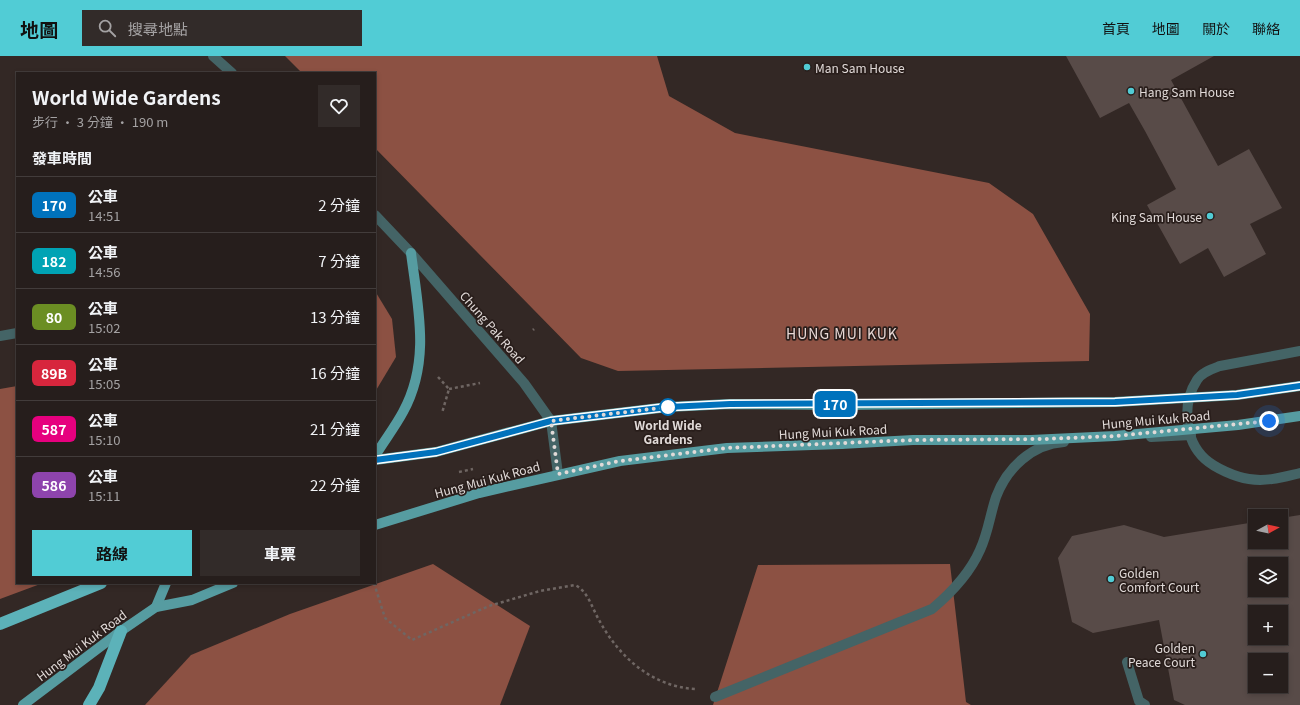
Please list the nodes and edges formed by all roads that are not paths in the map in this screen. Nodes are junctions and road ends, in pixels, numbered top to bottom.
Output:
1 (213, 56) edge
2 (231, 72) edge
3 (376, 216) edge
4 (411, 253) junction
5 (16, 333) edge
6 (0, 336) edge
7 (1300, 351) edge
8 (1300, 386) edge
9 (1300, 416) edge
10 (551, 421) junction
11 (1191, 435) junction
12 (376, 454) edge
13 (376, 460) edge
14 (1300, 473) edge
15 (558, 474) junction
16 (376, 525) edge
17 (99, 584) edge
18 (166, 584) edge
19 (231, 584) edge
20 (156, 607) junction
21 (0, 624) edge
22 (121, 631) junction
23 (1127, 662) dead end
24 (715, 697) road end
25 (23, 705) edge
26 (89, 705) edge
27 (1145, 705) edge

1 - 2 street
3 - 4 street, Chung Pak Road
4 - 10 street, Chung Pak Road
4 - 12 main road
5 - 6 street
7 - 11 street
8 - 10 main road, Hung Mui Kuk Road, bridge
9 - 15 main road, Hung Mui Kuk Road, bridge
10 - 13 main road, Hung Mui Kuk Road
10 - 15 street, Chung Pak Road
11 - 14 street
11 - 24 street
15 - 16 main road, Hung Mui Kuk Road
17 - 21 highway
18 - 20 main road
19 - 20 main road, Hung Mui Kuk Road
20 - 22 main road, Hung Mui Kuk Road
22 - 25 main road, Hung Mui Kuk Road
22 - 26 highway
23 - 27 street

